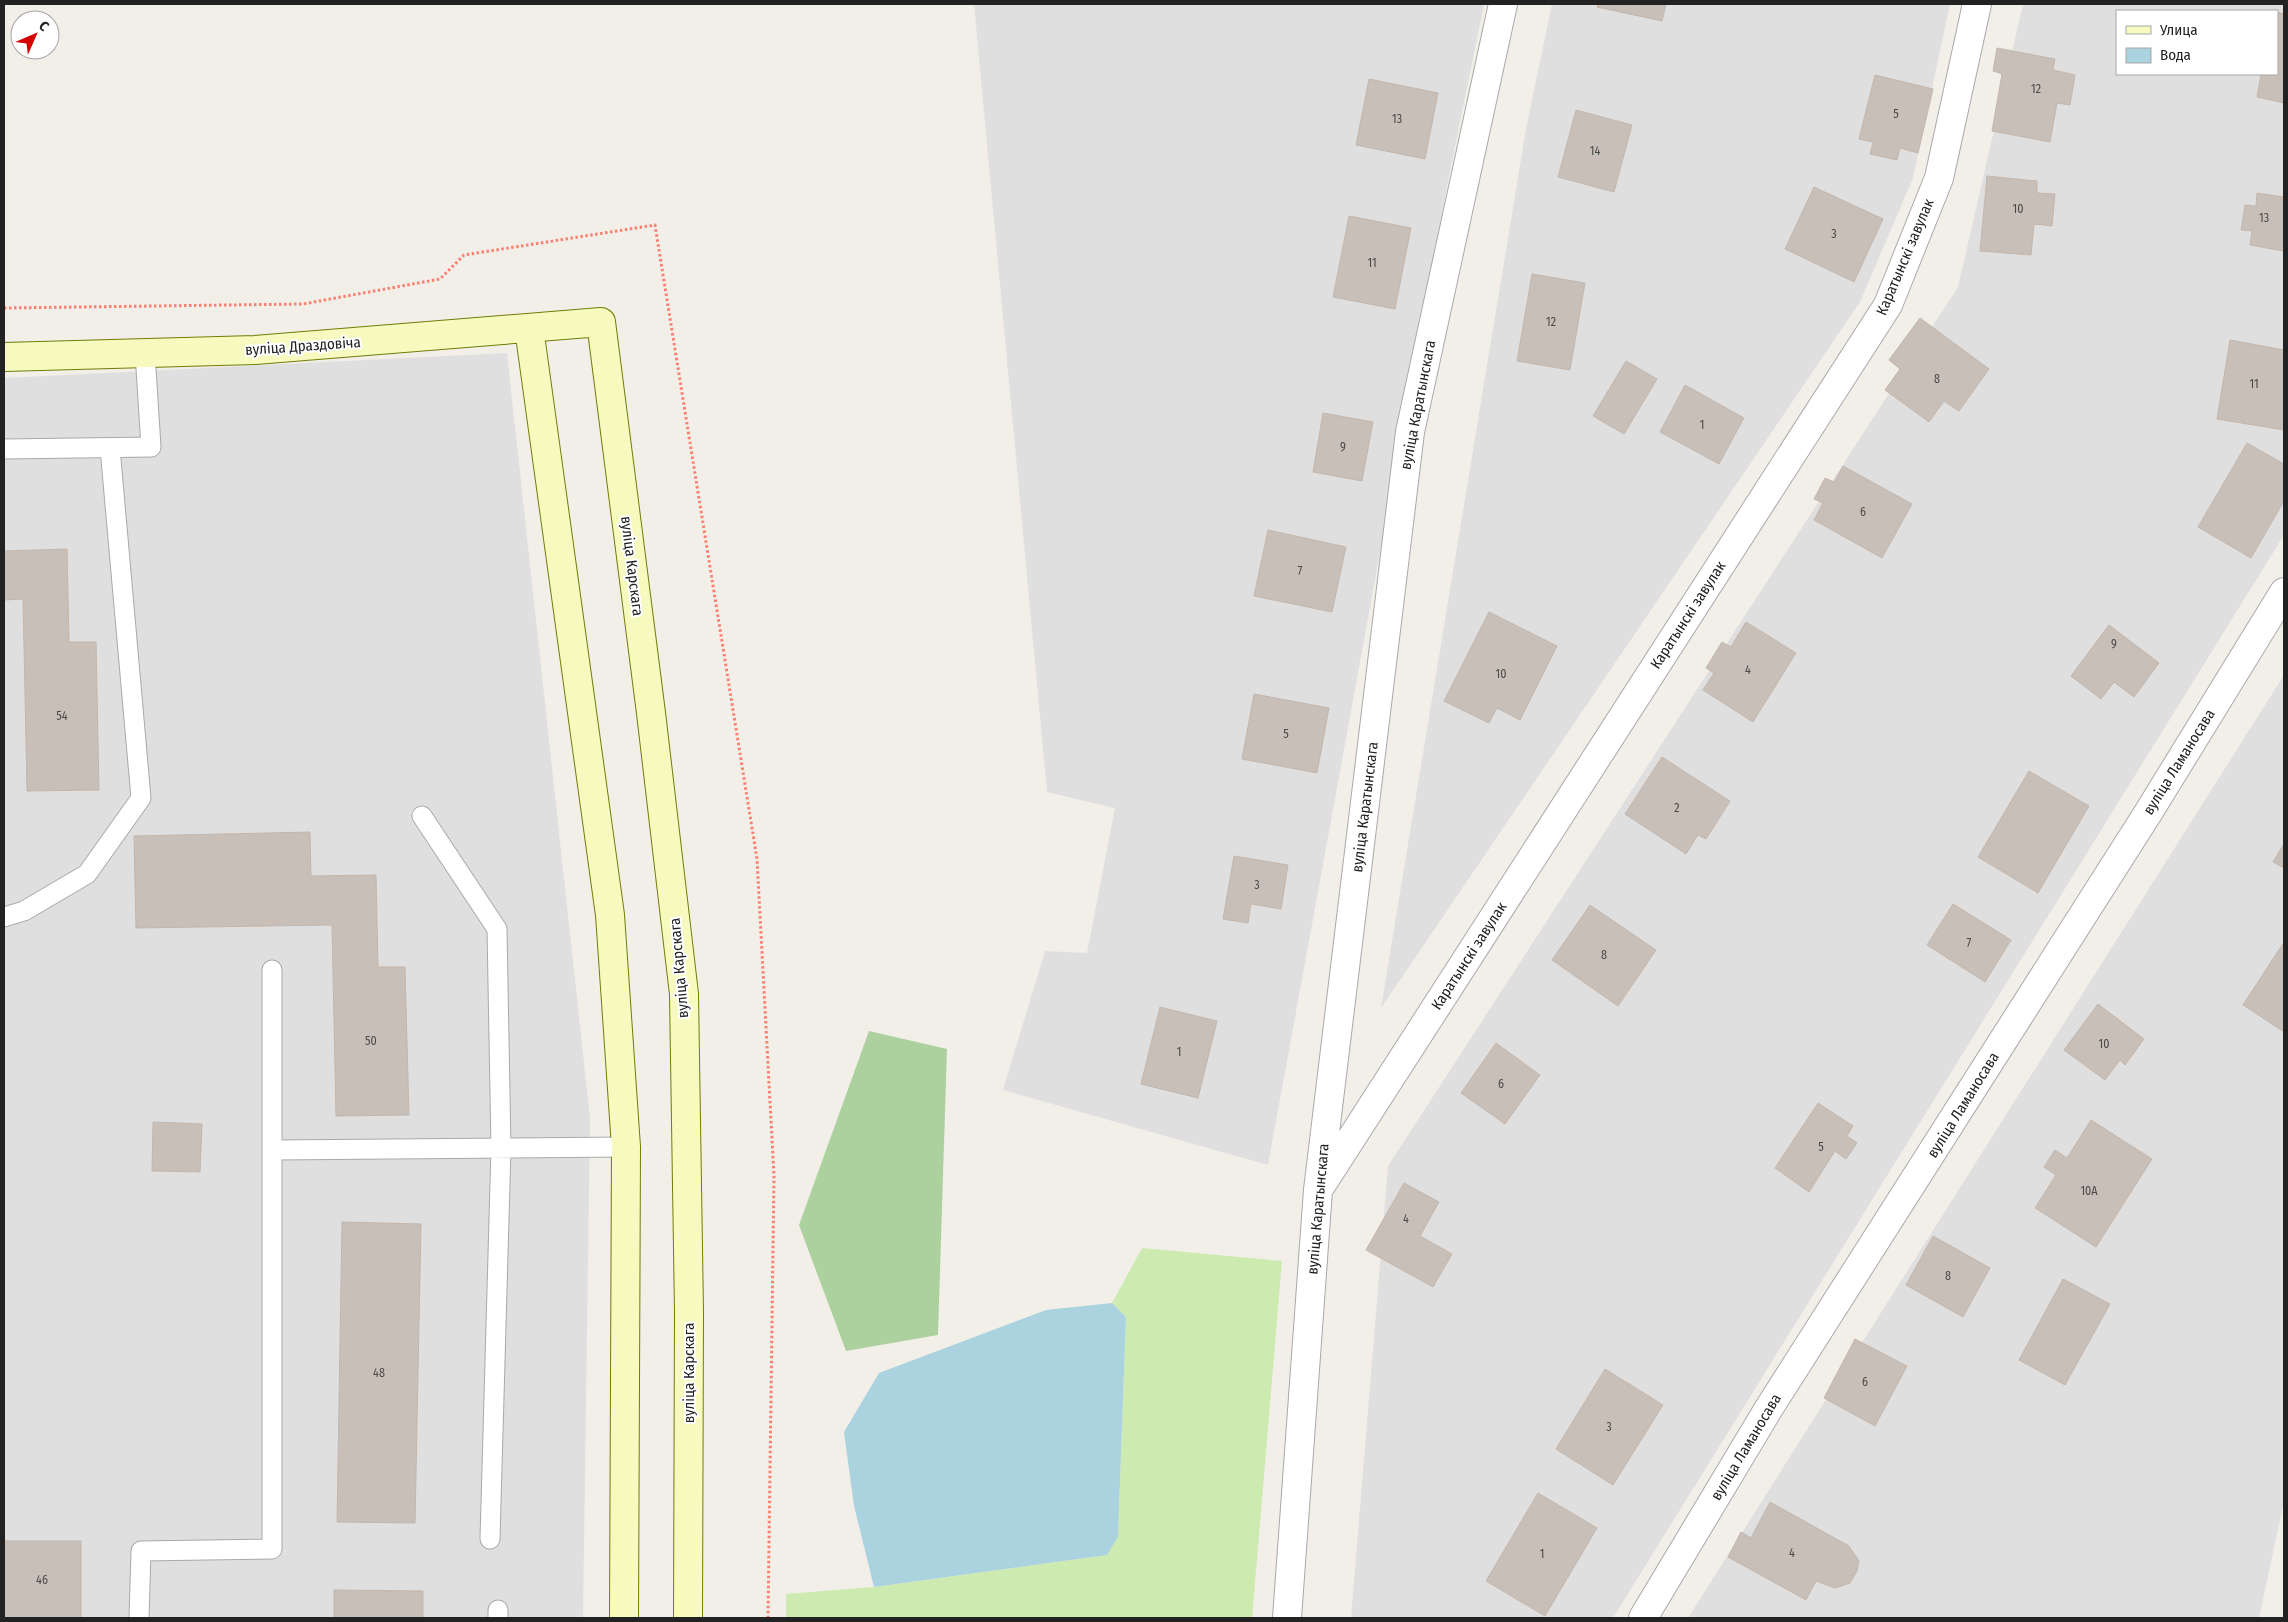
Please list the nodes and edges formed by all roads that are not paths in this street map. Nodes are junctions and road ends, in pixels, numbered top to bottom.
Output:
1 (1503, 4) edge
2 (1977, 4) edge
3 (601, 322) joint
4 (529, 328) junction
5 (145, 353) junction
6 (4, 357) edge
7 (110, 448) junction
8 (4, 449) edge
9 (2284, 592) edge
10 (422, 816) dead end
11 (4, 917) edge
12 (272, 970) dead end
13 (501, 1148) junction
14 (626, 1148) junction
15 (273, 1150) junction
16 (1318, 1190) junction
17 (490, 1539) dead end
18 (139, 1618) edge
19 (624, 1618) edge
20 (688, 1618) edge
21 (1287, 1618) edge
22 (1643, 1618) edge

1 - 16 street, вуліца Каратынскага
2 - 16 street, Каратынскі завулак
3 - 4 street, вуліца Драздовіча
3 - 20 street, вуліца Карскага
4 - 5 street, вуліца Драздовіча
4 - 14 street
5 - 6 street, вуліца Драздовіча
5 - 7 lane
7 - 8 lane
7 - 11 lane
9 - 22 street, вуліца Ламаносава
10 - 13 lane
12 - 15 lane
13 - 14 lane
13 - 15 lane
13 - 17 lane
14 - 19 street
15 - 18 lane
16 - 21 street, вуліца Каратынскага

